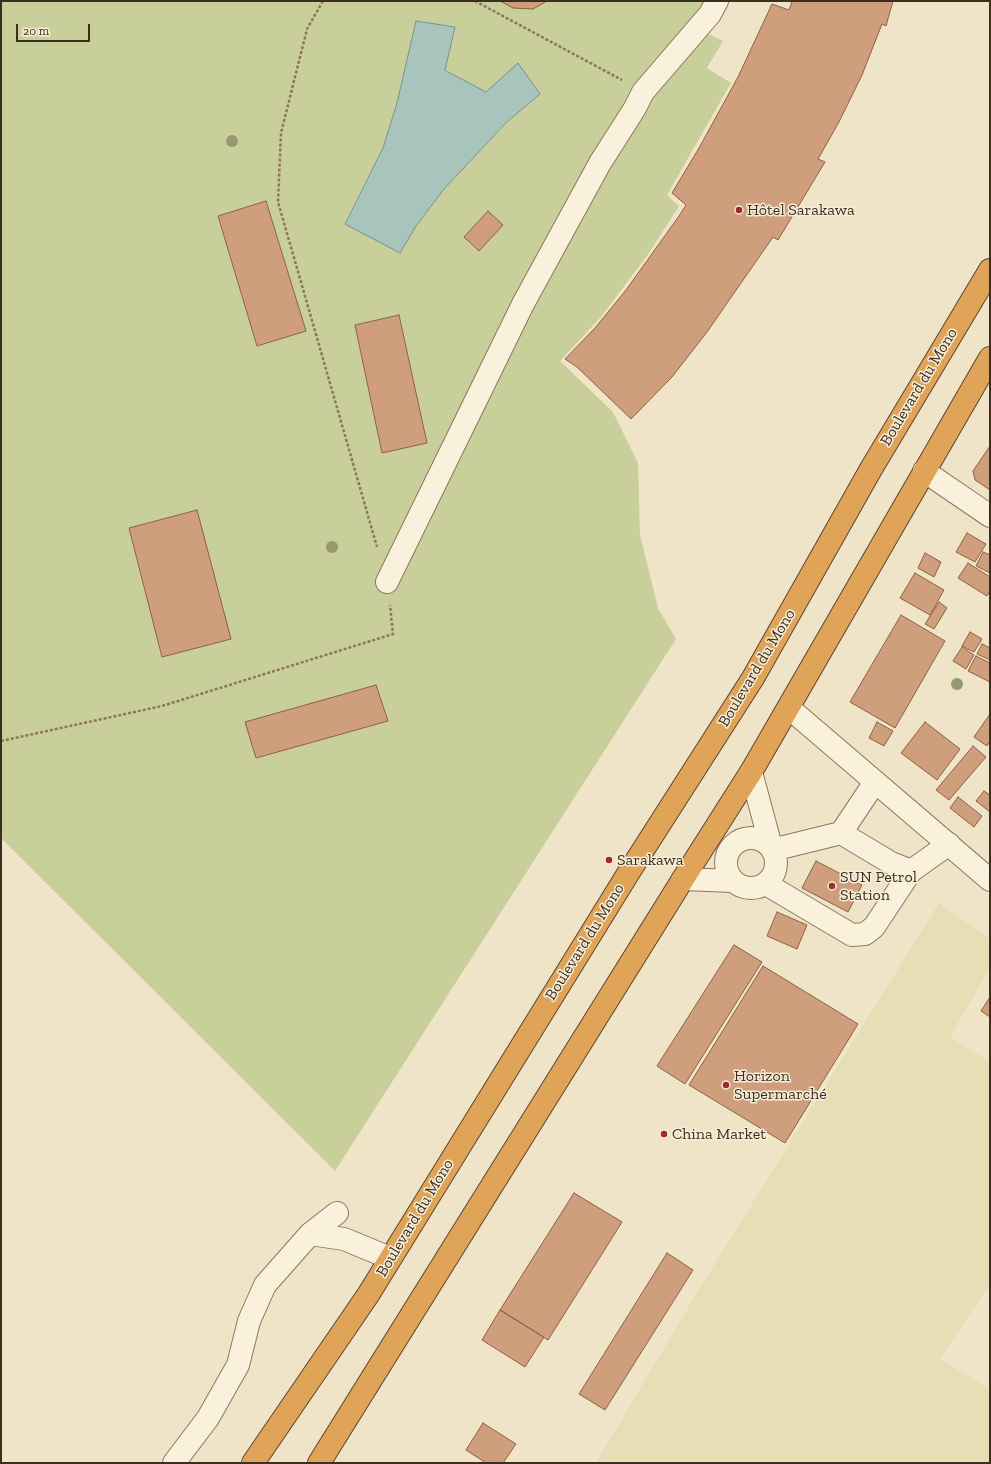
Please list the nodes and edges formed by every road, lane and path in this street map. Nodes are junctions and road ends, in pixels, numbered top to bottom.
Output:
1 (323, 1) edge
2 (475, 1) edge
3 (717, 1) edge
4 (644, 92) junction
5 (990, 270) edge
6 (990, 358) edge
7 (924, 472) junction
8 (990, 516) edge
9 (386, 582) junction
10 (789, 708) junction
11 (1, 741) edge
12 (751, 772) junction
13 (875, 782) junction
14 (841, 833) junction
15 (949, 844) junction
16 (772, 850) junction
17 (911, 871) junction
18 (683, 879) junction
19 (990, 880) edge
20 (733, 881) junction
21 (766, 884) junction
22 (337, 1213) dead end
23 (310, 1234) junction
24 (390, 1258) junction
25 (174, 1463) edge
26 (253, 1463) edge
27 (319, 1463) edge

1 - 9 path
2 - 4 path
3 - 4 street
4 - 9 street
5 - 24 highway, Boulevard du Mono
6 - 7 highway
7 - 8 street
7 - 10 highway
9 - 11 path
10 - 12 highway
10 - 13 street
12 - 16 street
12 - 18 highway
13 - 14 street
13 - 15 street
14 - 16 street
14 - 17 street
15 - 17 street
15 - 19 street
16 - 20 street
16 - 21 street
17 - 21 street
18 - 20 street
18 - 27 highway
20 - 21 street
22 - 23 street
23 - 24 street
23 - 25 street
24 - 26 highway, Boulevard du Mono

